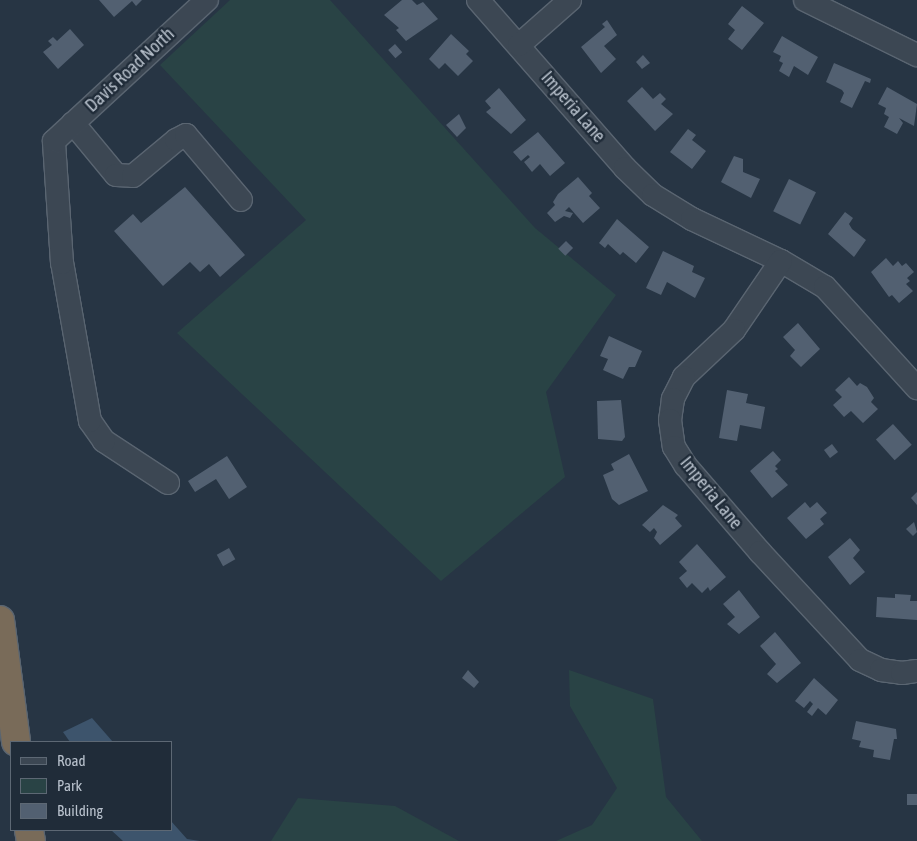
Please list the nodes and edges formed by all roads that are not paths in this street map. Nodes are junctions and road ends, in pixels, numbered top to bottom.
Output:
1 (207, 0) edge
2 (478, 0) edge
3 (570, 0) edge
4 (805, 0) edge
5 (519, 45) junction
6 (917, 55) edge
7 (73, 123) junction
8 (241, 200) dead end
9 (781, 261) junction
10 (917, 388) edge
11 (168, 483) dead end
12 (0, 620) edge
13 (917, 671) edge
14 (16, 741) edge

1 - 7 street, Davis Road North
2 - 5 street, Imperia Lane
3 - 5 street
4 - 6 street
5 - 9 street, Imperia Lane
7 - 8 street
7 - 11 street, Davis Road North
9 - 10 street, Imperia Lane
9 - 13 street, Imperia Lane
12 - 14 highway

